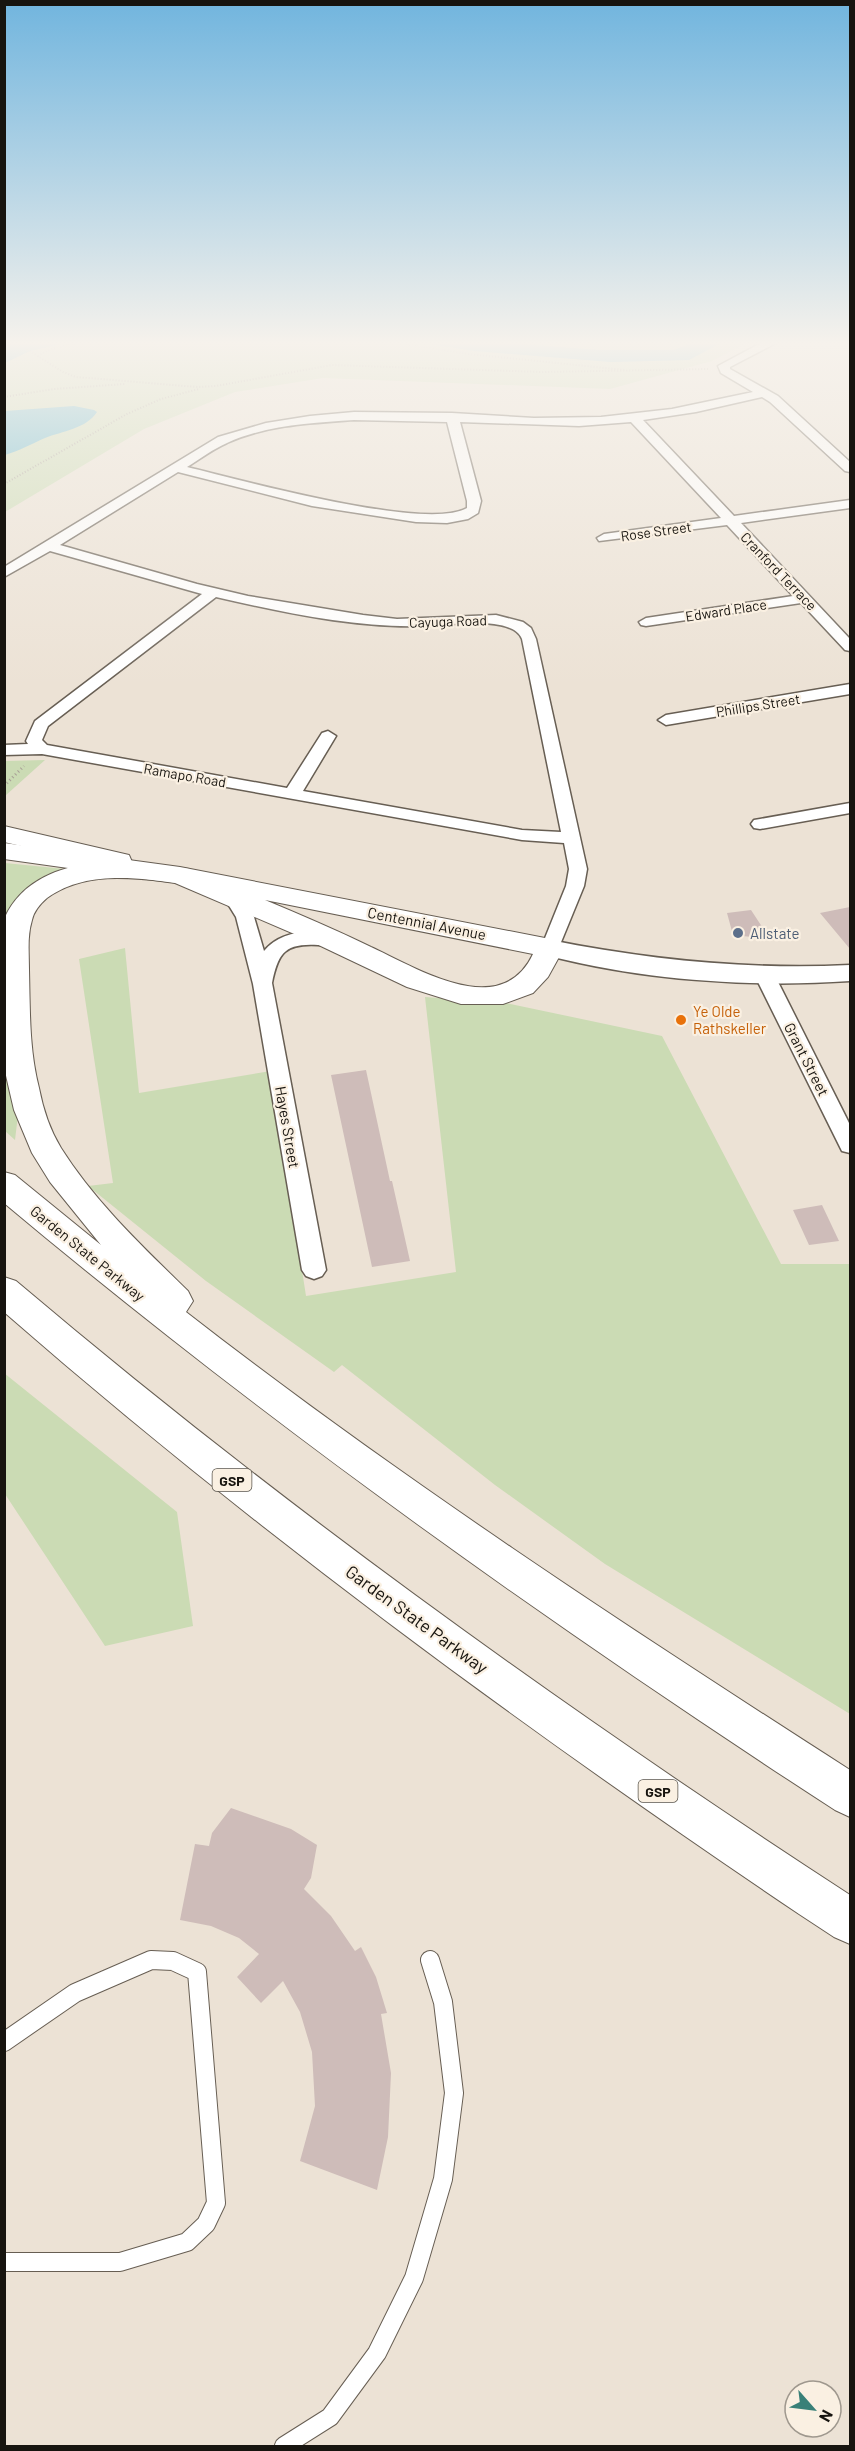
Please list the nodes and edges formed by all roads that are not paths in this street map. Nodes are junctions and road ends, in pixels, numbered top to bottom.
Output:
1 (194, 457) edge
2 (463, 457) edge
3 (671, 457) edge
4 (838, 457) edge
5 (177, 468) junction
6 (850, 468) edge
7 (850, 504) edge
8 (730, 521) junction
9 (604, 538) dead end
10 (49, 546) junction
11 (4, 573) edge
12 (214, 592) junction
13 (806, 598) junction
14 (646, 622) dead end
15 (850, 647) edge
16 (850, 689) edge
17 (666, 720) dead end
18 (328, 736) dead end
19 (42, 749) junction
20 (4, 750) edge
21 (292, 794) junction
22 (850, 808) edge
23 (760, 824) dead end
24 (4, 834) edge
25 (572, 838) junction
26 (4, 851) edge
27 (180, 875) junction
28 (232, 896) junction
29 (331, 940) junction
30 (550, 948) junction
31 (850, 973) edge
32 (764, 974) junction
33 (263, 984) junction
34 (850, 1145) edge
35 (4, 1184) edge
36 (314, 1270) dead end
37 (11, 1297) edge
38 (349, 1455) junction
39 (850, 1795) edge
40 (850, 1921) edge
41 (430, 1960) dead end
42 (4, 2042) edge
43 (4, 2262) edge
44 (284, 2446) edge

1 - 5 street
2 - 5 street
3 - 8 street, Cranford Terrace
4 - 6 street
5 - 10 street
7 - 8 street, Rose Street
8 - 9 street, Rose Street
8 - 13 street, Cranford Terrace
10 - 11 street
10 - 12 street, Cayuga Road
12 - 19 street
12 - 25 street, Cayuga Road
13 - 14 street, Edward Place
13 - 15 street, Cranford Terrace
16 - 17 street, Phillips Street
18 - 21 street
19 - 20 street, Ramapo Road
19 - 21 street, Ramapo Road
21 - 25 street, Ramapo Road
22 - 23 street
24 - 27 main road
25 - 30 street, Cayuga Road
26 - 27 main road, Centennial Avenue
27 - 28 main road
27 - 30 main road, Centennial Avenue
27 - 38 main road
28 - 29 main road
28 - 33 street, Hayes Street
29 - 30 main road
29 - 33 street, Hayes Street
30 - 32 street, Centennial Avenue
31 - 32 street, Centennial Avenue
32 - 34 street, Grant Street
33 - 36 street, Hayes Street
35 - 38 main road, Garden State Parkway
37 - 40 main road, Garden State Parkway / GSP
38 - 39 main road, Garden State Parkway
41 - 44 lane
42 - 43 lane

